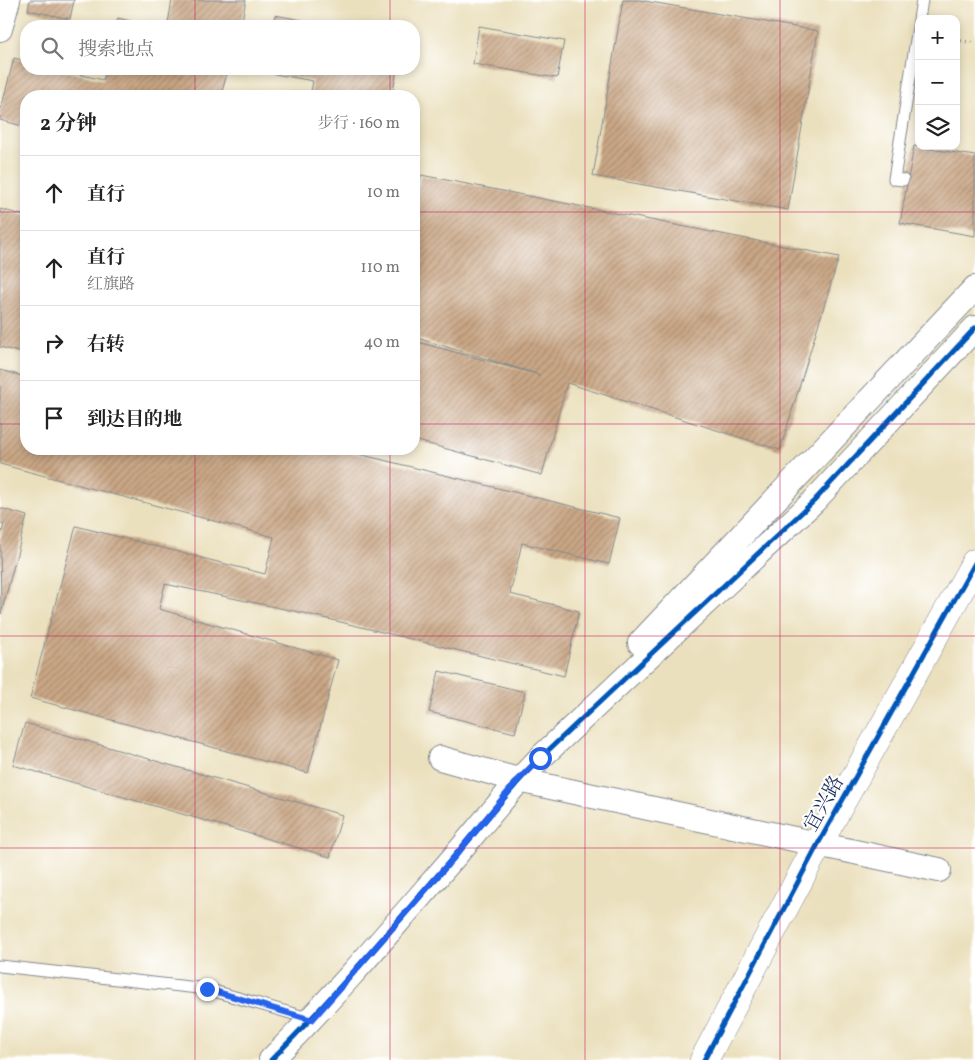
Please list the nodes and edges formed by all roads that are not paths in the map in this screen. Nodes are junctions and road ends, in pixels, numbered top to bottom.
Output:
1 (8, 0) edge
2 (922, 0) edge
3 (920, 15) edge
4 (0, 29) edge
5 (915, 45) edge
6 (903, 180) dead end
7 (975, 288) edge
8 (975, 328) edge
9 (975, 563) edge
10 (440, 758) dead end
11 (518, 780) junction
12 (818, 844) junction
13 (939, 870) dead end
14 (0, 966) edge
15 (312, 1020) junction
16 (272, 1060) edge
17 (704, 1060) edge

1 - 4 street
2 - 3 lane
5 - 6 lane
7 - 11 street
8 - 11 street
9 - 12 street, 宜兴路
10 - 11 street
11 - 12 street
11 - 15 street
12 - 13 street
12 - 17 street, 宜兴路
14 - 15 lane
15 - 16 street

